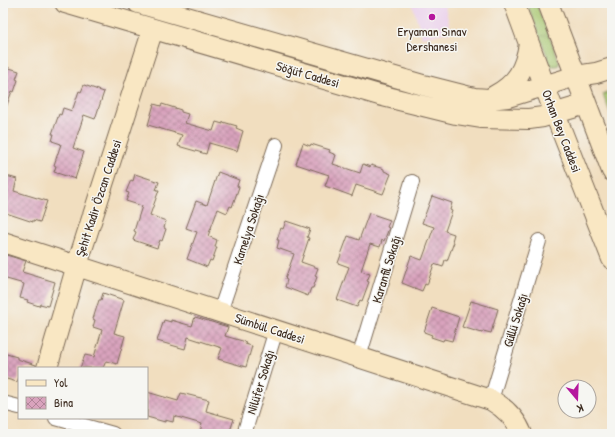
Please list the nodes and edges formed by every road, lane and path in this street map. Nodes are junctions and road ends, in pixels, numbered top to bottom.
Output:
1 (65, 3) edge
2 (138, 3) edge
3 (514, 3) edge
4 (548, 3) edge
5 (153, 29) junction
6 (529, 44) junction
7 (612, 68) edge
8 (576, 76) junction
9 (544, 86) junction
10 (489, 99) junction
11 (586, 104) junction
12 (555, 114) junction
13 (276, 145) dead end
14 (612, 171) edge
15 (412, 182) dead end
16 (539, 241) dead end
17 (3, 242) edge
18 (612, 259) edge
19 (77, 265) junction
20 (220, 312) junction
21 (276, 330) junction
22 (359, 357) junction
23 (47, 367) edge
24 (491, 400) junction
25 (3, 403) edge
26 (18, 407) edge
27 (60, 419) edge
28 (112, 434) edge
29 (244, 434) edge
30 (522, 434) edge

1 - 5 main road, Söğüt Caddesi
2 - 10 main road, Söğüt Caddesi
3 - 6 main road, Orhan Bey Caddesi
4 - 8 main road
5 - 12 main road, Söğüt Caddesi
5 - 19 main road, Şehit Kadir Özcan Caddesi
6 - 9 main road, Orhan Bey Caddesi
6 - 10 main road
7 - 8 main road, Söğüt Caddesi
8 - 9 main road, Söğüt Caddesi
8 - 11 main road
9 - 10 main road, Söğüt Caddesi
9 - 12 main road, Orhan Bey Caddesi
11 - 12 main road, Söğüt Caddesi
11 - 14 main road
12 - 18 main road, Orhan Bey Caddesi
13 - 20 street, Kamelya Sokağı
15 - 22 street, Karanfil Sokağı
16 - 24 street, Güllü Sokağı
17 - 19 main road, Sümbül Caddesi
19 - 20 main road, Sümbül Caddesi
19 - 23 main road, Şehit Kadir Özcan Caddesi
20 - 21 main road, Sümbül Caddesi
21 - 22 main road, Sümbül Caddesi
21 - 29 street, Nilüfer Sokağı
22 - 24 main road, Sümbül Caddesi
24 - 30 main road, Sümbül Caddesi
25 - 26 street
27 - 28 street

